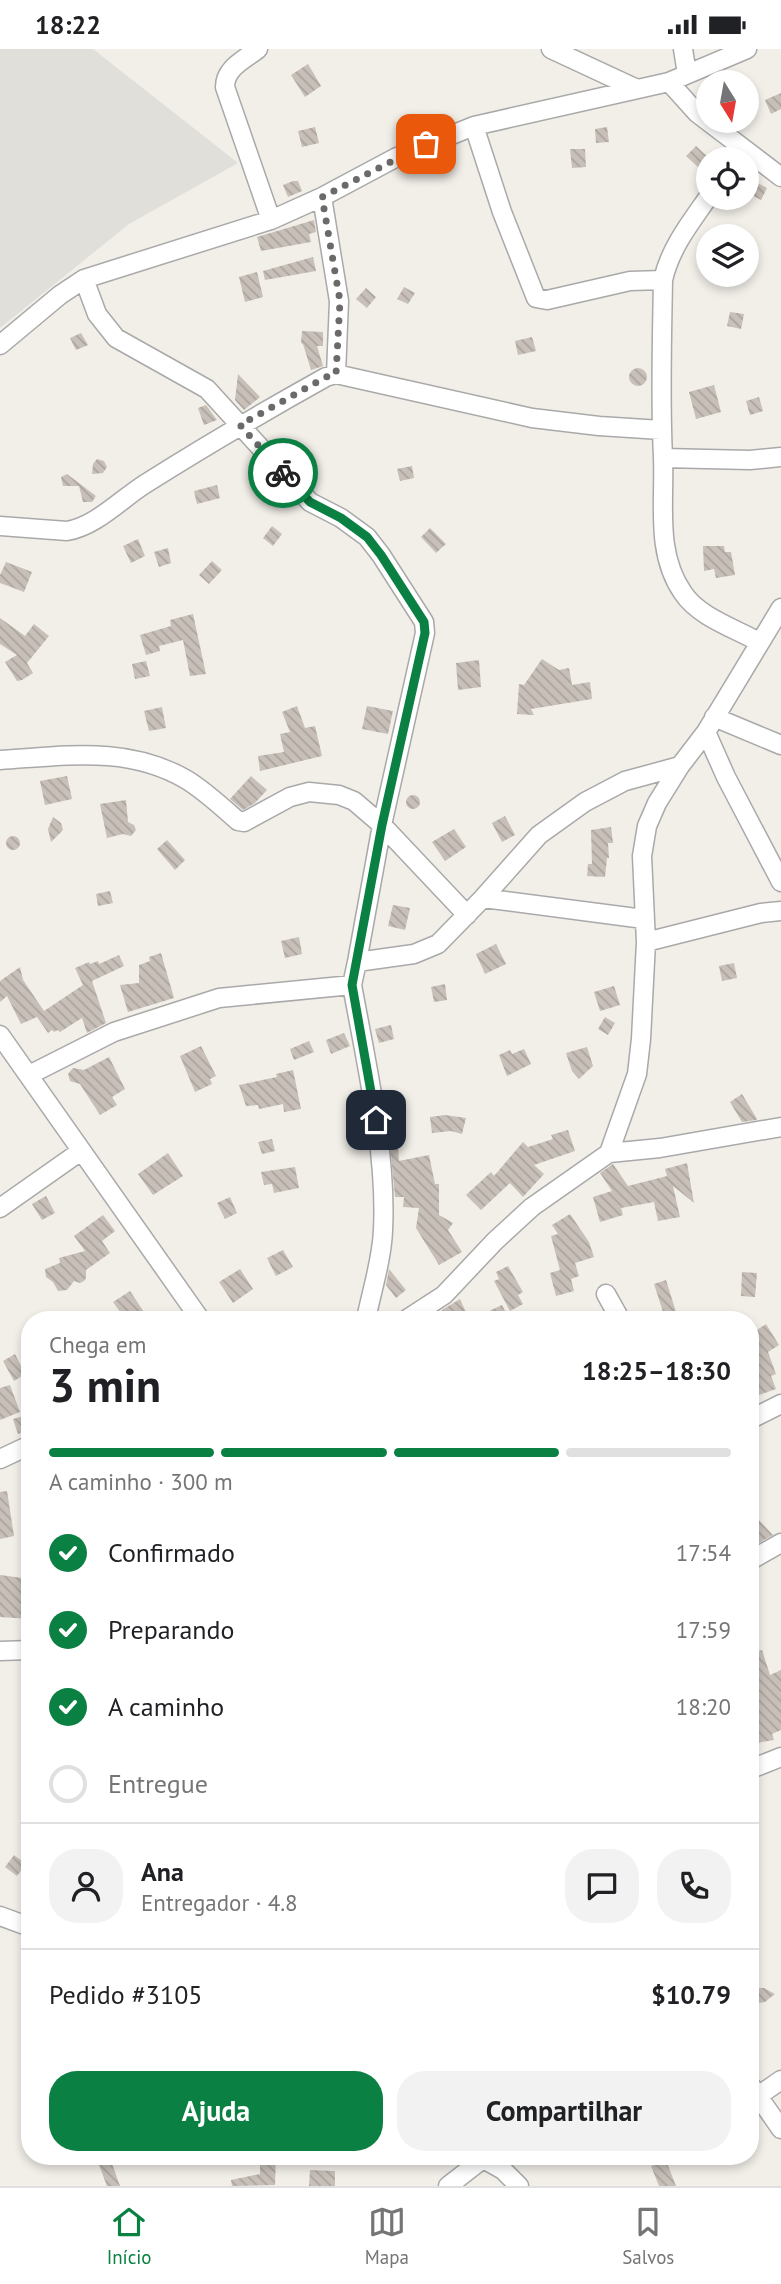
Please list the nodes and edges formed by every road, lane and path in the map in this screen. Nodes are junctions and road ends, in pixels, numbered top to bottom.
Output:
1 (258, 49) edge
2 (551, 49) edge
3 (683, 49) edge
4 (747, 49) edge
5 (687, 74) junction
6 (669, 82) junction
7 (637, 89) junction
8 (474, 126) junction
9 (730, 147) edge
10 (759, 165) edge
11 (781, 177) edge
12 (322, 197) junction
13 (700, 210) edge
14 (271, 220) junction
15 (84, 279) junction
16 (663, 280) junction
17 (0, 345) edge
18 (336, 374) junction
19 (240, 425) junction
20 (661, 430) junction
21 (781, 457) edge
22 (663, 459) junction
23 (0, 526) edge
24 (781, 608) edge
25 (759, 642) junction
26 (710, 724) junction
27 (781, 745) edge
28 (0, 760) edge
29 (680, 766) junction
30 (382, 825) junction
31 (781, 882) edge
32 (483, 898) junction
33 (781, 911) edge
34 (467, 915) junction
35 (644, 919) junction
36 (646, 942) junction
37 (357, 962) junction
38 (352, 985) junction
39 (0, 1035) edge
40 (29, 1075) junction
41 (781, 1127) edge
42 (81, 1151) junction
43 (609, 1153) junction
44 (0, 1208) edge
45 (606, 1294) dead end
46 (195, 1311) edge
47 (368, 1311) edge
48 (419, 1311) edge
49 (616, 1311) edge
50 (781, 1404) edge
51 (759, 1415) edge
52 (21, 1449) edge
53 (0, 1459) edge
54 (781, 1543) edge
55 (759, 1555) edge
56 (21, 1650) edge
57 (0, 1651) edge
58 (781, 1757) edge
59 (759, 1766) edge
60 (0, 1916) edge
61 (21, 1924) edge
62 (781, 2080) edge
63 (759, 2089) edge
64 (759, 2098) edge
65 (781, 2129) edge
66 (472, 2165) edge
67 (495, 2165) edge
68 (448, 2186) edge
69 (519, 2186) edge

1 - 14 street
2 - 7 street
3 - 5 street
4 - 5 street
5 - 6 street
6 - 7 street
6 - 9 street
7 - 8 street
8 - 12 street
8 - 16 street
10 - 11 street
12 - 14 street
12 - 18 street
13 - 16 street
14 - 15 street
15 - 17 street
15 - 19 street
16 - 20 street
18 - 19 street
18 - 20 street
19 - 23 street
19 - 30 street
20 - 22 street
21 - 22 street
22 - 25 street
24 - 25 street
25 - 26 street
26 - 27 street
26 - 29 street
26 - 31 street
28 - 30 street
29 - 32 street
29 - 35 street
30 - 34 street
30 - 37 street
32 - 34 street
32 - 35 street
33 - 36 street
34 - 37 street
35 - 36 street
36 - 43 street
37 - 38 street
38 - 40 street
38 - 47 street
39 - 40 street
40 - 42 street
41 - 43 street
42 - 44 street
42 - 46 street
43 - 48 street
45 - 49 street
50 - 51 street
52 - 53 street
54 - 55 street
56 - 57 street
58 - 59 street
60 - 61 street
62 - 63 street
64 - 65 street
66 - 68 street
67 - 69 street

